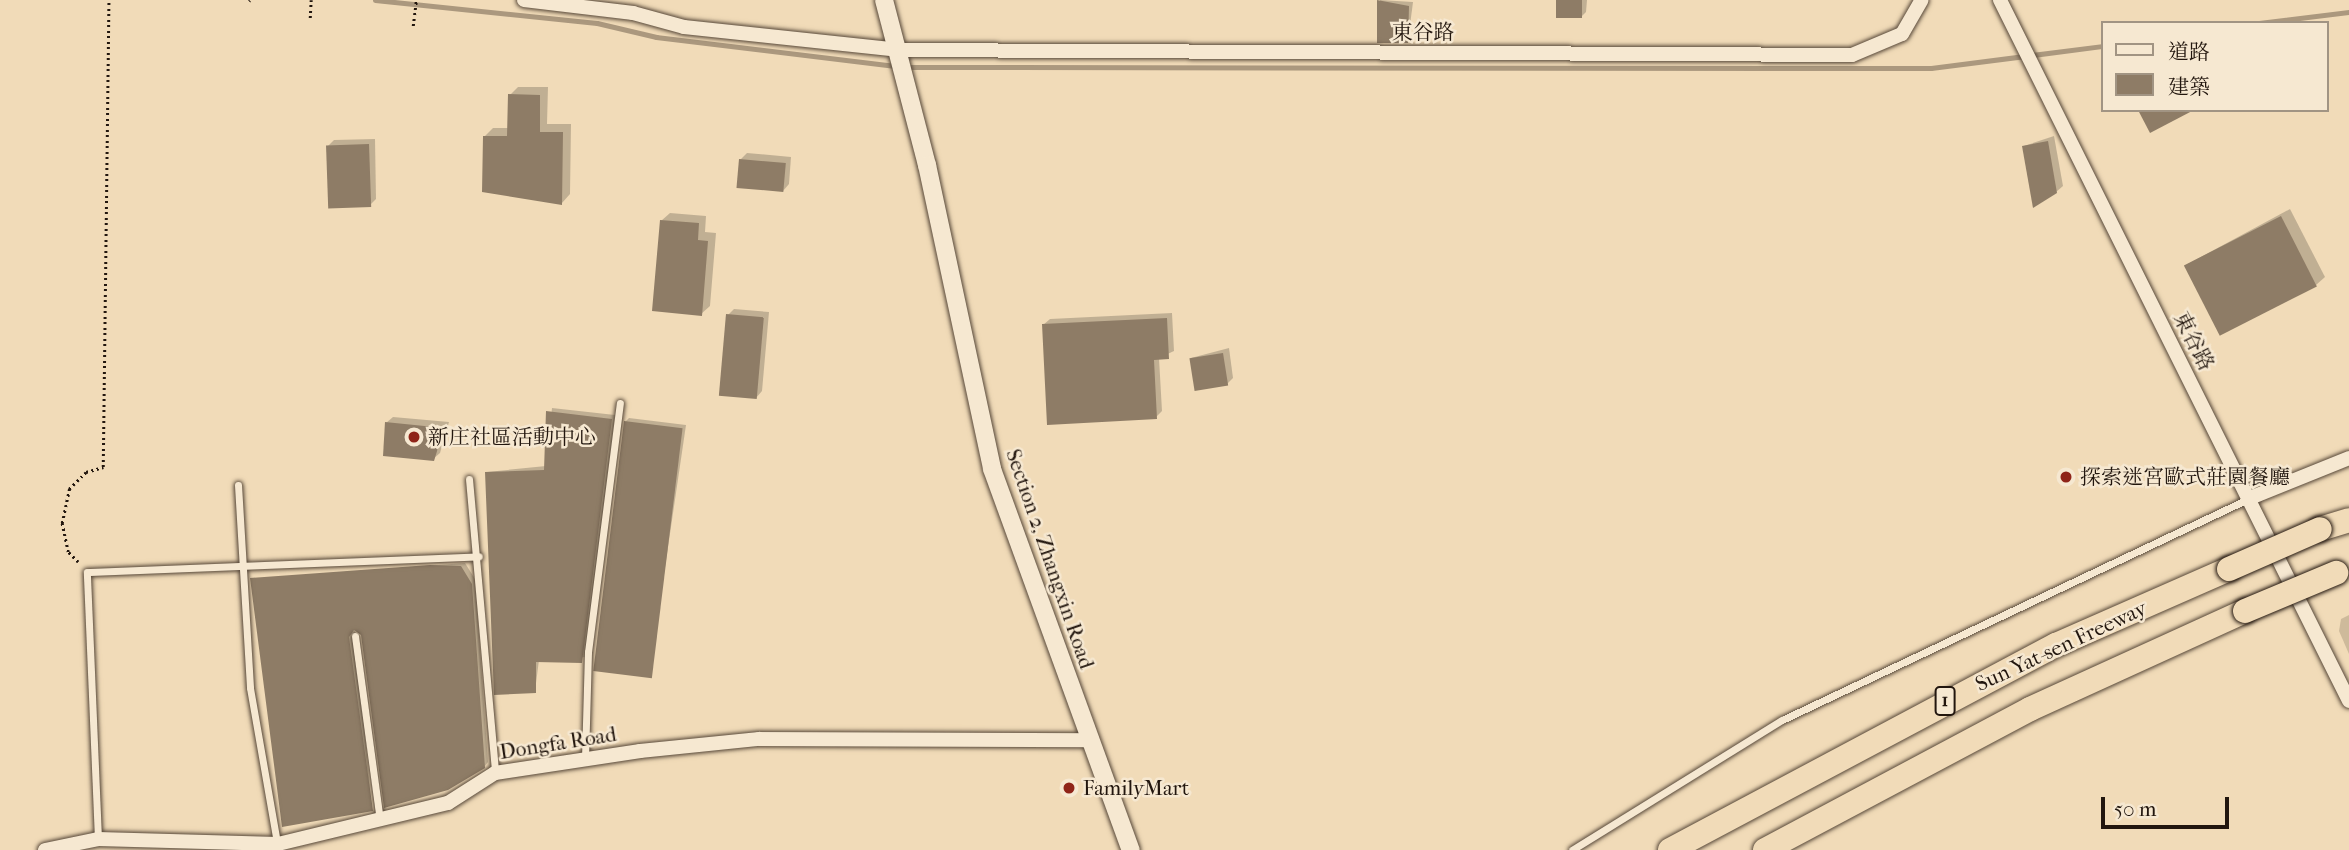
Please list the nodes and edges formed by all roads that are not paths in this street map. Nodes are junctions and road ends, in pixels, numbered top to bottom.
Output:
1 (524, 0) edge
2 (884, 0) edge
3 (1922, 0) edge
4 (2000, 0) edge
5 (900, 50) junction
6 (620, 403) dead end
7 (2349, 458) edge
8 (469, 479) dead end
9 (238, 485) dead end
10 (2250, 498) junction
11 (2349, 520) edge
12 (479, 556) junction
13 (242, 569) junction
14 (2342, 571) edge
15 (355, 636) dead end
16 (2349, 701) edge
17 (1091, 740) junction
18 (585, 763) junction
19 (495, 773) junction
20 (381, 822) junction
21 (98, 839) junction
22 (278, 844) junction
23 (173, 846) edge
24 (45, 850) edge
25 (1131, 850) edge
26 (1572, 850) edge
27 (1670, 850) edge
28 (1765, 850) edge

1 - 5 street, 東谷路
2 - 5 street
3 - 5 street, 東谷路
4 - 10 street, 東谷路
5 - 17 street, Section 2, Zhangxin Road
6 - 18 lane
7 - 10 street
8 - 12 lane
9 - 13 lane
10 - 16 street, 東谷路
10 - 26 lane
11 - 27 highway, Sun Yat-sen Freeway / 1, bridge
12 - 13 lane
12 - 19 lane
13 - 21 lane
13 - 22 lane
14 - 28 highway, Sun Yat-sen Freeway / 1, bridge
15 - 20 lane
17 - 18 street, Dongfa Road
17 - 25 street, Section 2, Zhangxin Road
18 - 19 street, Dongfa Road
19 - 20 street, Dongfa Road
20 - 22 street, Dongfa Road
21 - 23 street, Dongfa Road
21 - 24 street, Dongfa Road
22 - 23 street, Dongfa Road

